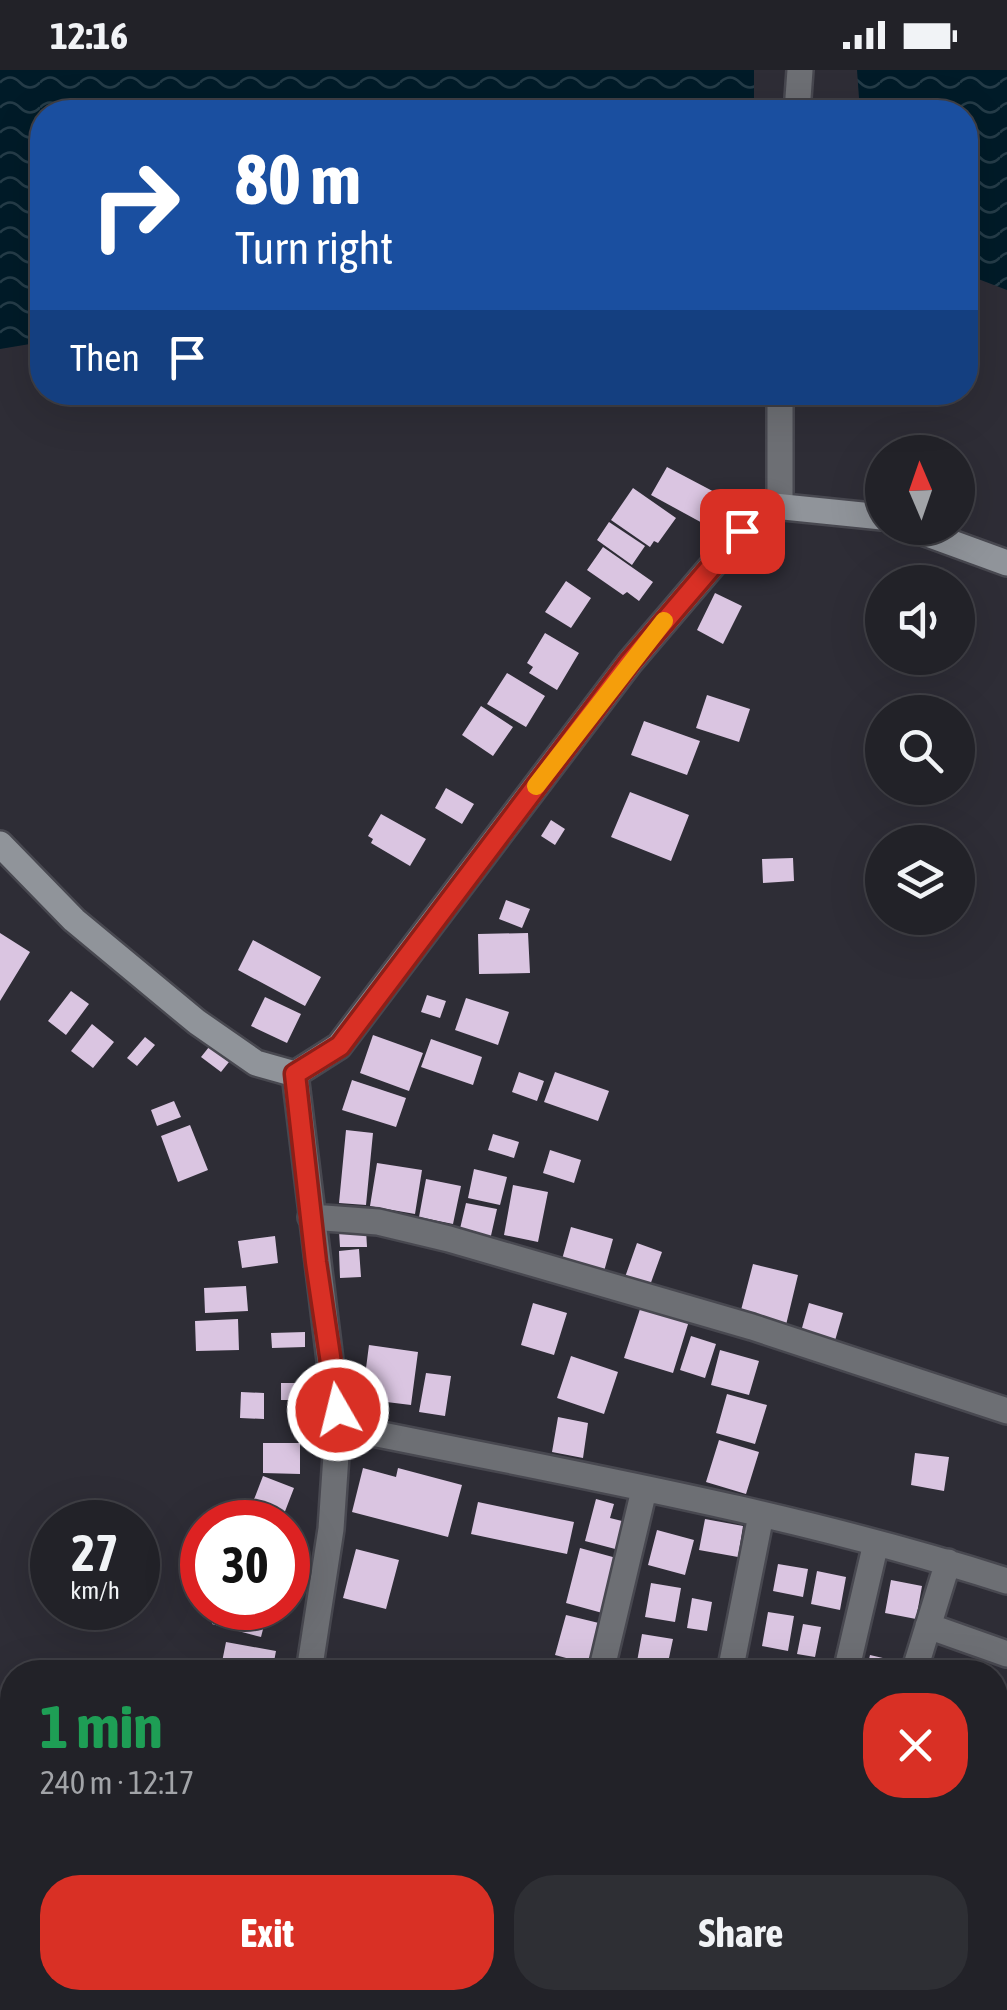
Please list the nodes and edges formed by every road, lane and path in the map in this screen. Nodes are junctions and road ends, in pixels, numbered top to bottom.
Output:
1 (800, 70) edge
2 (798, 100) edge
3 (780, 405) edge
4 (780, 506) junction
5 (865, 515) edge
6 (958, 545) edge
7 (1007, 563) edge
8 (0, 844) edge
9 (295, 1074) junction
10 (311, 1217) junction
11 (1007, 1411) edge
12 (338, 1426) junction
13 (644, 1490) junction
14 (761, 1515) junction
15 (876, 1543) junction
16 (948, 1562) junction
17 (1007, 1580) edge
18 (928, 1626) junction
19 (1007, 1654) edge
20 (311, 1660) edge
21 (604, 1660) edge
22 (732, 1660) edge
23 (849, 1660) edge
24 (918, 1660) edge

1 - 2 street
3 - 4 street
4 - 5 main road
4 - 9 main road
6 - 7 main road
8 - 9 main road
9 - 10 street
10 - 11 street
10 - 12 street
12 - 13 street
12 - 20 street
13 - 14 street
13 - 21 street
14 - 15 street
14 - 22 street
15 - 16 street
15 - 23 street
16 - 17 street
16 - 18 street
18 - 19 street
18 - 24 street

